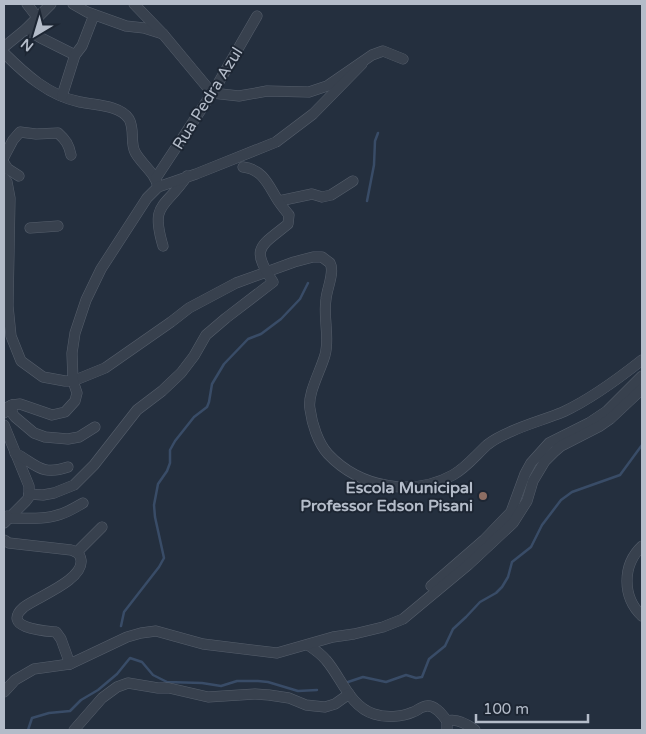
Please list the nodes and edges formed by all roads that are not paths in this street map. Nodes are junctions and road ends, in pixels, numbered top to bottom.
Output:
1 (27, 4) edge
2 (51, 4) edge
3 (73, 4) edge
4 (134, 4) edge
5 (94, 15) junction
6 (257, 16) dead end
7 (37, 17) junction
8 (26, 29) junction
9 (163, 34) junction
10 (4, 47) edge
11 (4, 52) edge
12 (75, 55) junction
13 (403, 59) dead end
14 (362, 64) junction
15 (212, 93) junction
16 (62, 96) junction
17 (71, 155) dead end
18 (4, 157) edge
19 (4, 164) edge
20 (243, 167) dead end
21 (19, 176) dead end
22 (187, 176) junction
23 (4, 178) edge
24 (353, 182) dead end
25 (157, 183) junction
26 (279, 202) junction
27 (58, 226) dead end
28 (30, 228) dead end
29 (163, 246) dead end
30 (267, 273) junction
31 (642, 360) edge
32 (642, 376) edge
33 (73, 381) junction
34 (642, 389) edge
35 (12, 405) junction
36 (4, 413) edge
37 (4, 425) edge
38 (94, 427) dead end
39 (15, 453) junction
40 (68, 467) dead end
41 (29, 494) junction
42 (82, 503) dead end
43 (6, 518) edge
44 (102, 527) dead end
45 (4, 540) edge
46 (642, 546) edge
47 (77, 552) junction
48 (401, 616) junction
49 (642, 616) edge
50 (308, 645) junction
51 (70, 664) junction
52 (4, 692) edge
53 (350, 694) junction
54 (447, 726) edge
55 (74, 730) edge
56 (475, 730) edge

1 - 7 street
2 - 7 street
3 - 5 street
4 - 9 street
5 - 9 street
5 - 12 street
6 - 15 street, Rua Pedra Azul
7 - 8 street
8 - 10 street
8 - 12 street
9 - 15 street
11 - 16 street
12 - 16 street
13 - 14 street
14 - 15 street
14 - 22 street
15 - 25 street, Rua Pedra Azul
16 - 25 street
17 - 18 street
19 - 21 street
20 - 26 street
22 - 25 street
22 - 29 street
23 - 33 street
24 - 26 street
25 - 33 street, Rua Pedra Azul
26 - 30 street
27 - 28 street
30 - 31 street
30 - 33 street
30 - 41 street
32 - 48 street
33 - 35 street, Rua Pedra Azul
34 - 48 street
35 - 36 street
35 - 38 street
37 - 39 street
39 - 40 street
39 - 41 street
41 - 43 street
42 - 43 street
44 - 47 street
45 - 47 street
46 - 49 street
47 - 51 street
48 - 50 street
50 - 51 street
50 - 53 street
51 - 52 street
53 - 54 street
53 - 55 street
54 - 56 street

